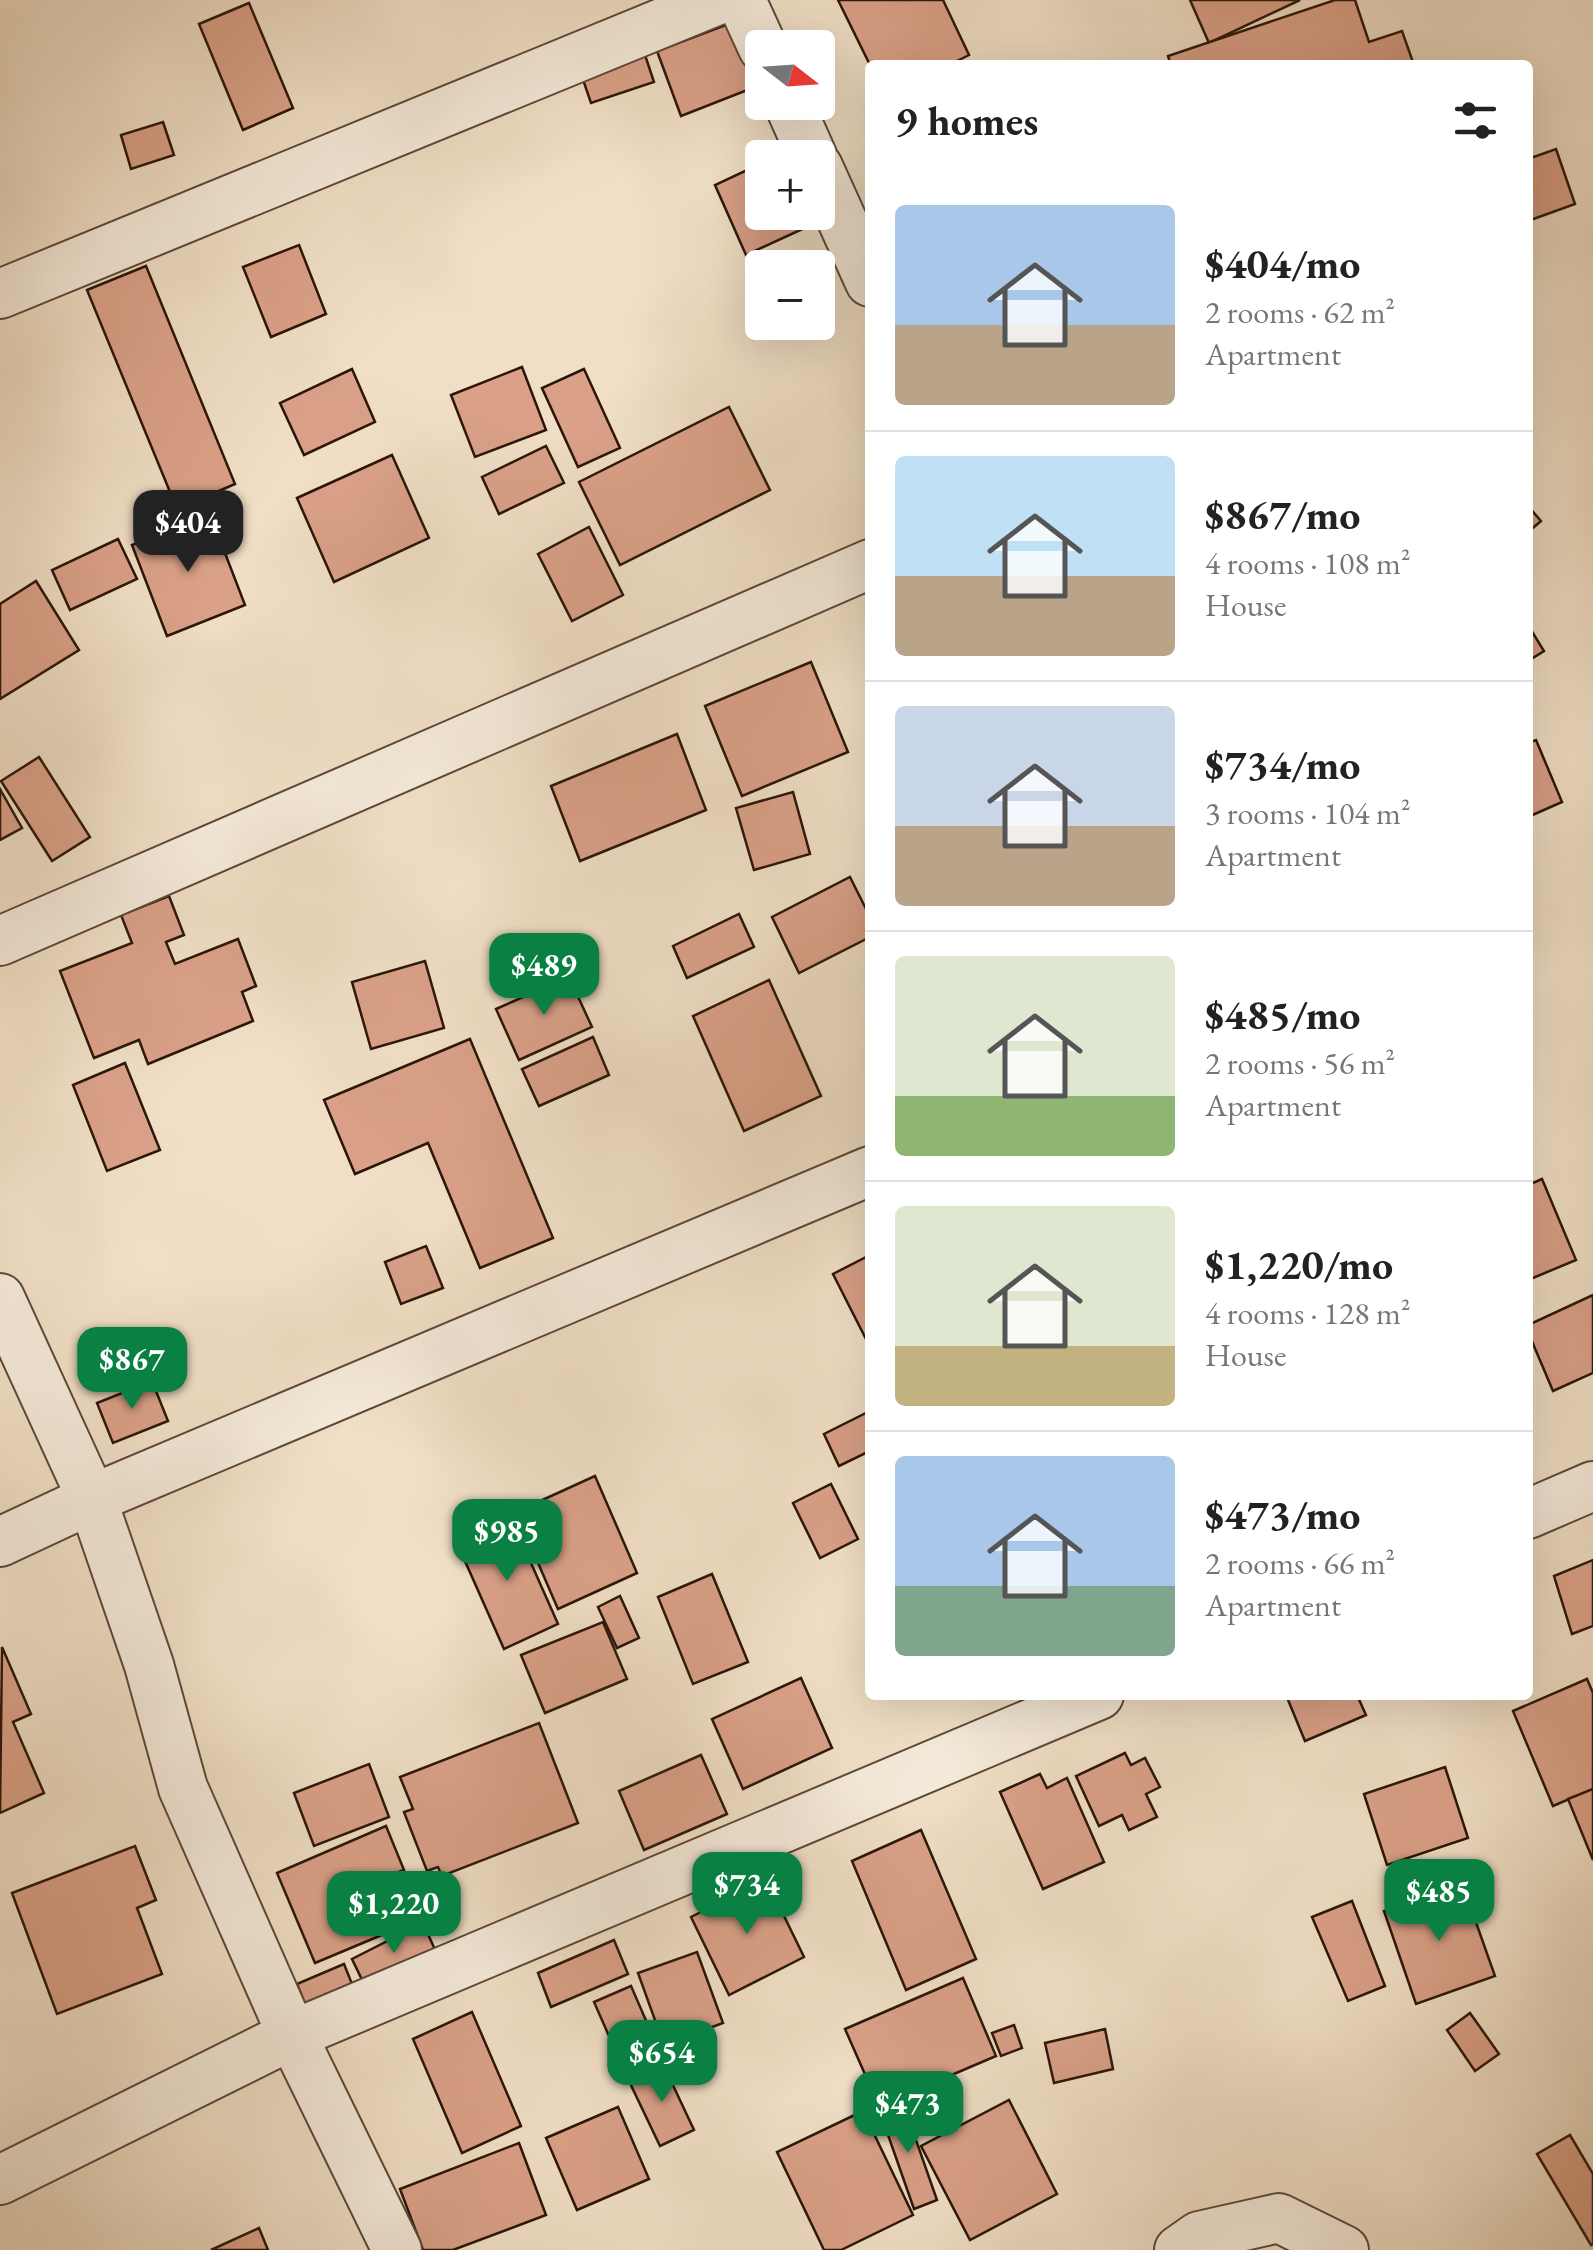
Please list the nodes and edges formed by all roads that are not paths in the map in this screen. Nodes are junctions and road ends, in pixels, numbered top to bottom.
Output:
1 (718, 0) edge
2 (741, 0) edge
3 (755, 30) edge
4 (835, 205) edge
5 (865, 271) edge
6 (0, 294) edge
7 (865, 566) edge
8 (0, 941) edge
9 (865, 1173) edge
10 (0, 1298) edge
11 (1593, 1486) edge
12 (92, 1499) junction
13 (1533, 1512) edge
14 (0, 1542) edge
15 (1087, 1700) edge
16 (292, 2035) junction
17 (0, 2180) edge
18 (397, 2250) edge
19 (1180, 2250) edge
20 (1344, 2250) edge

1 - 6 street
2 - 3 street
4 - 5 street
7 - 8 street
9 - 12 street
10 - 12 street
11 - 13 street
12 - 14 street
12 - 16 street
15 - 16 street
16 - 17 street
16 - 18 street
19 - 20 street

